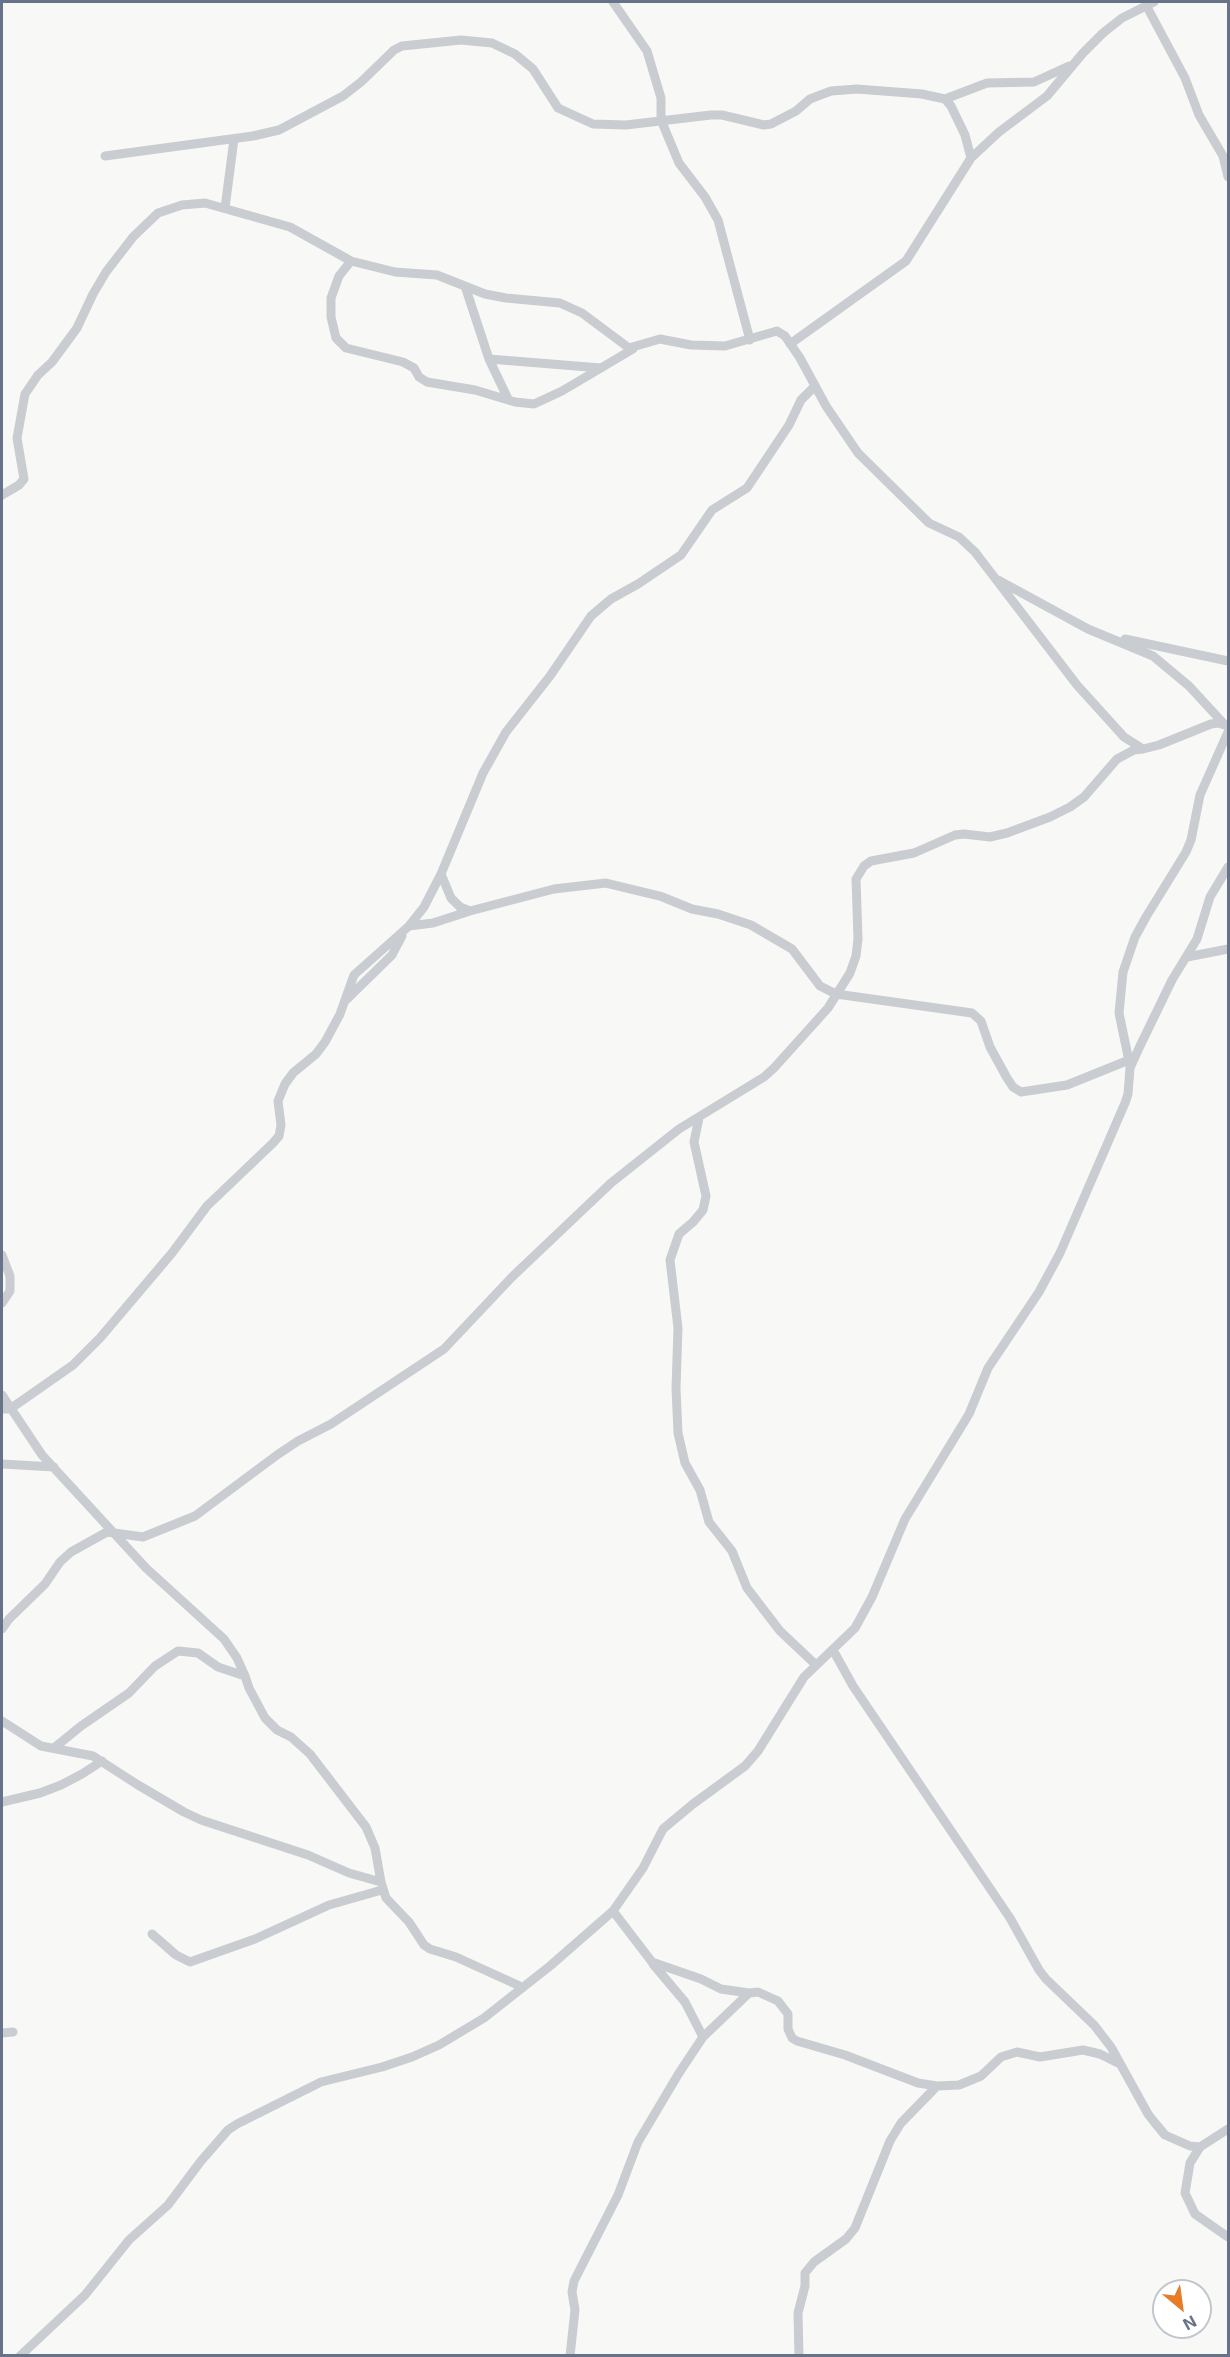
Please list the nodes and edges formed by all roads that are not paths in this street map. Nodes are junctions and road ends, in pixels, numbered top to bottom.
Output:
1 (613, 2) edge
2 (1150, 3) edge
3 (1074, 63) junction
4 (945, 99) junction
5 (661, 120) junction
6 (234, 139) junction
7 (105, 156) dead end
8 (971, 158) junction
9 (1228, 177) edge
10 (225, 208) junction
11 (351, 261) junction
12 (465, 286) junction
13 (750, 340) junction
14 (790, 344) junction
15 (633, 349) junction
16 (489, 359) junction
17 (601, 368) junction
18 (815, 386) junction
19 (508, 399) junction
20 (2, 495) edge
21 (993, 577) junction
22 (1102, 636) junction
23 (1228, 661) edge
24 (1227, 730) edge
25 (1143, 749) junction
26 (1228, 750) edge
27 (1228, 867) edge
28 (441, 874) junction
29 (470, 911) junction
30 (406, 929) junction
31 (1228, 949) edge
32 (1186, 957) junction
33 (836, 994) junction
34 (1130, 1064) junction
35 (699, 1118) junction
36 (2, 1256) edge
37 (2, 1303) edge
38 (2, 1395) edge
39 (6, 1409) edge
40 (2, 1464) edge
41 (54, 1467) junction
42 (114, 1532) junction
43 (2, 1629) edge
44 (833, 1650) junction
45 (815, 1664) junction
46 (245, 1676) junction
47 (2, 1721) edge
48 (54, 1748) junction
49 (102, 1761) junction
50 (2, 1802) edge
51 (381, 1886) junction
52 (613, 1911) junction
53 (152, 1934) dead end
54 (652, 1962) junction
55 (522, 1987) junction
56 (749, 1993) junction
57 (13, 2032) dead end
58 (2, 2033) edge
59 (703, 2037) junction
60 (1120, 2064) junction
61 (938, 2086) junction
62 (1228, 2129) edge
63 (1200, 2147) junction
64 (1228, 2237) edge
65 (20, 2355) edge
66 (570, 2355) edge
67 (799, 2355) edge

1 - 5 street
2 - 3 street
2 - 9 street
3 - 4 street
3 - 8 street
4 - 5 street
4 - 8 street
5 - 6 street
5 - 13 street
6 - 7 street
6 - 10 street
8 - 14 street
10 - 11 street
10 - 20 street
11 - 12 street
11 - 19 street
12 - 15 street
12 - 16 street
13 - 14 street
13 - 15 street
14 - 18 street
15 - 17 street
16 - 17 street
16 - 19 street
17 - 19 street
18 - 21 street
18 - 28 street
21 - 22 street
21 - 25 street
22 - 23 street
22 - 24 street
24 - 25 street
24 - 26 street
24 - 34 street
25 - 33 street
27 - 32 street
28 - 29 street
28 - 30 street
29 - 30 street
29 - 33 street
30 - 39 street
31 - 32 street
32 - 34 street
33 - 34 street
33 - 35 street
34 - 44 street
35 - 42 street
35 - 45 street
36 - 37 street
38 - 39 street
39 - 41 street
40 - 41 street
41 - 42 street
42 - 43 street
42 - 46 street
44 - 45 street
44 - 60 street
45 - 52 street
46 - 48 street
46 - 51 street
47 - 48 street
48 - 49 street
49 - 50 street
49 - 51 street
51 - 53 street
51 - 55 street
52 - 54 street
52 - 55 street
54 - 56 street
54 - 59 street
55 - 65 street
56 - 59 street
56 - 61 street
57 - 58 street
59 - 66 street
60 - 61 street
60 - 63 street
61 - 67 street
62 - 63 street
63 - 64 street

